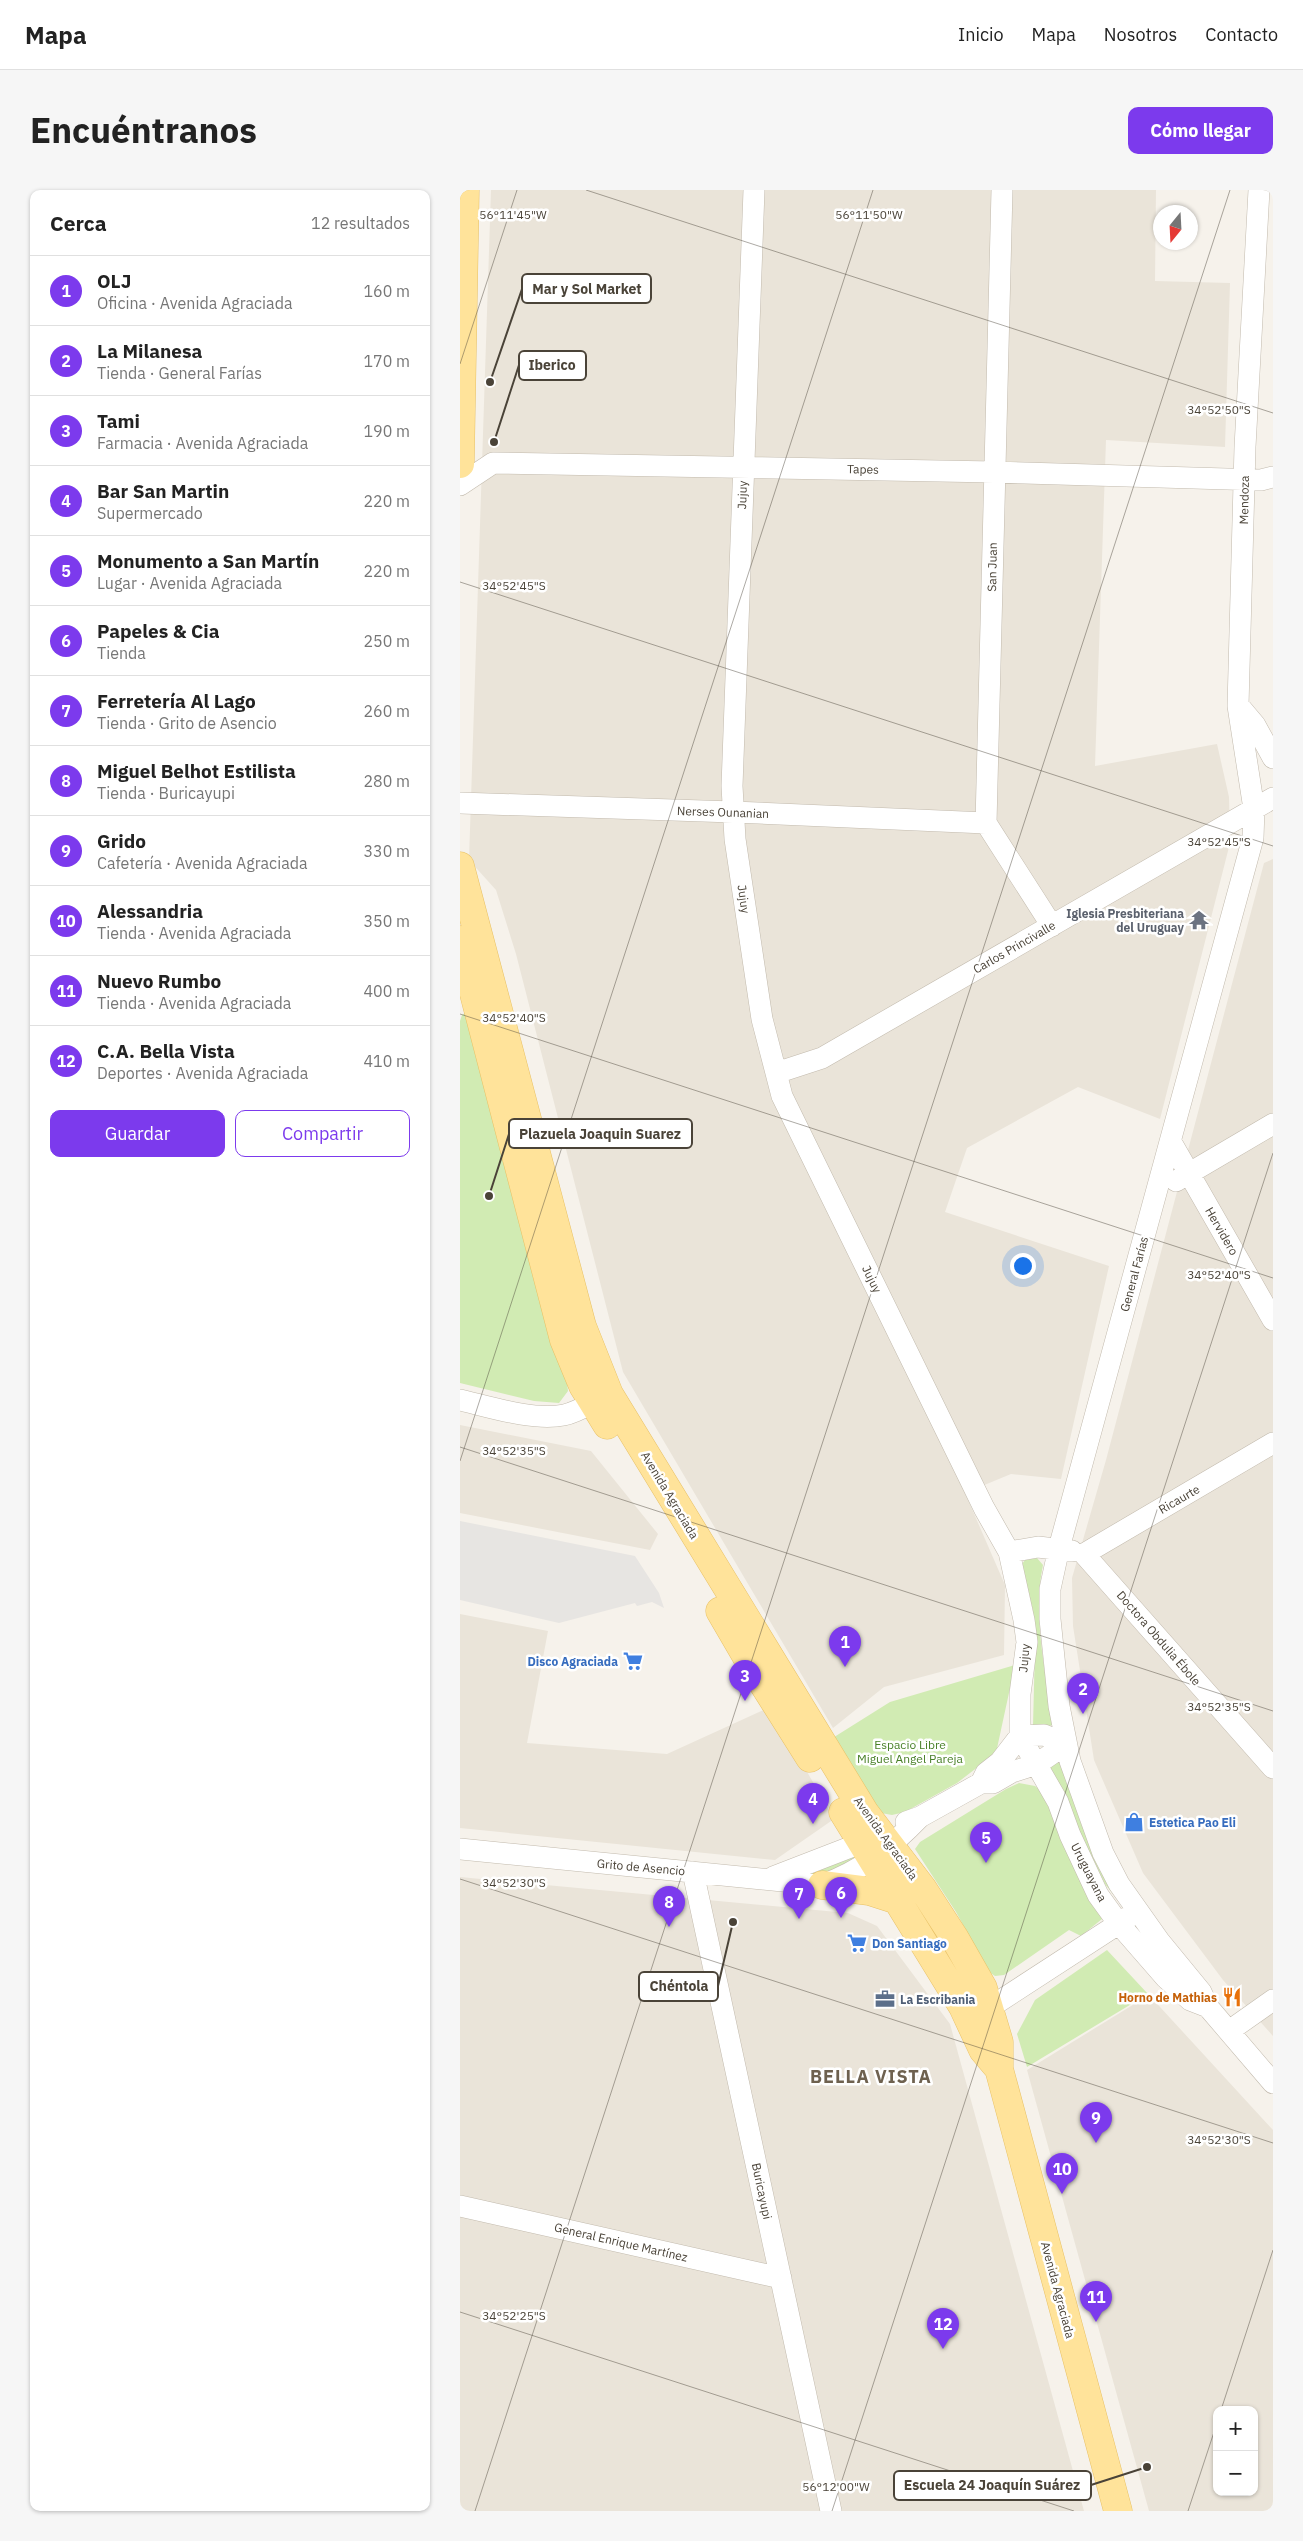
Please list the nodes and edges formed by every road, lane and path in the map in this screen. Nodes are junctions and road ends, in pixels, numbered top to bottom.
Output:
1 (465, 190) edge
2 (754, 190) edge
3 (1002, 190) edge
4 (1259, 190) edge
5 (1265, 226) edge
6 (461, 372) edge
7 (460, 464) edge
8 (743, 466) junction
9 (994, 472) junction
10 (1273, 477) edge
11 (1245, 479) junction
12 (460, 485) edge
13 (1238, 706) junction
14 (1273, 758) edge
15 (1273, 798) edge
16 (460, 803) edge
17 (1254, 809) junction
18 (733, 812) junction
19 (986, 824) junction
20 (460, 866) edge
21 (1052, 926) junction
22 (461, 957) edge
23 (776, 1072) junction
24 (1273, 1124) edge
25 (1171, 1142) junction
26 (1188, 1174) junction
27 (1156, 1194) junction
28 (1273, 1320) edge
29 (601, 1398) junction
30 (460, 1400) edge
31 (1273, 1443) edge
32 (1059, 1548) junction
33 (1009, 1552) junction
34 (1084, 1554) junction
35 (1020, 1736) junction
36 (1066, 1744) junction
37 (1037, 1764) junction
38 (1273, 1768) edge
39 (981, 1783) junction
40 (876, 1845) junction
41 (460, 1849) edge
42 (693, 1872) junction
43 (769, 1879) junction
44 (822, 1885) junction
45 (897, 1900) junction
46 (1137, 1912) junction
47 (1119, 1924) junction
48 (1273, 2000) edge
49 (1208, 2007) junction
50 (989, 2008) junction
51 (1229, 2031) junction
52 (999, 2069) junction
53 (1273, 2082) edge
54 (460, 2206) edge
55 (781, 2278) junction
56 (831, 2511) edge
57 (1118, 2511) edge

1 - 6 main road
2 - 8 street, Jujuy
3 - 9 street, San Juan
4 - 5 street, Mendoza
5 - 11 street, Mendoza
6 - 7 main road
8 - 9 street, Tapes
8 - 12 street, Tapes
8 - 18 street, Jujuy
9 - 11 street, Tapes
9 - 19 street, San Juan
10 - 11 street, Tapes
11 - 13 street, Mendoza
13 - 14 street
13 - 17 street, Mendoza
15 - 17 street, Carlos Princivalle
16 - 18 street, Nerses Ounanian
17 - 21 street, Carlos Princivalle
17 - 25 street, General Farías
18 - 19 street, Nerses Ounanian
18 - 23 street, Jujuy
19 - 21 street
20 - 29 main road, Avenida Agraciada
21 - 23 street, Carlos Princivalle
22 - 29 main road, Avenida Agraciada
23 - 33 street, Jujuy
24 - 26 street
25 - 26 street, Hervidero
25 - 27 street, General Farías
26 - 27 street
26 - 28 street, Hervidero
27 - 32 street, General Farías
29 - 30 street
29 - 40 main road, Avenida Agraciada
31 - 34 street, Ricaurte
32 - 33 street
32 - 34 street
32 - 36 street, General Farías
33 - 35 street, Jujuy
34 - 38 street, Doctora Obdulia Ébole
35 - 36 street
35 - 37 street, Uruguayana
35 - 39 street
36 - 37 street
36 - 46 street, Uruguayana
37 - 39 street
37 - 47 street, Uruguayana
39 - 40 street
40 - 43 street
40 - 44 street
40 - 45 main road, Avenida Agraciada
40 - 50 main road, Avenida Agraciada
41 - 42 street, Grito de Asencio
42 - 43 street, Grito de Asencio
42 - 55 street, Buricayupi
43 - 44 street, Grito de Asencio
44 - 45 main road
45 - 52 main road, Avenida Agraciada
46 - 47 street
46 - 49 street, Uruguayana
47 - 49 street, Uruguayana
47 - 50 street
48 - 51 street
49 - 51 street, Uruguayana
50 - 52 main road, Avenida Agraciada
51 - 53 street, Uruguayana
52 - 57 main road, Avenida Agraciada
54 - 55 street, General Enrique Martínez
55 - 56 street, Buricayupi

